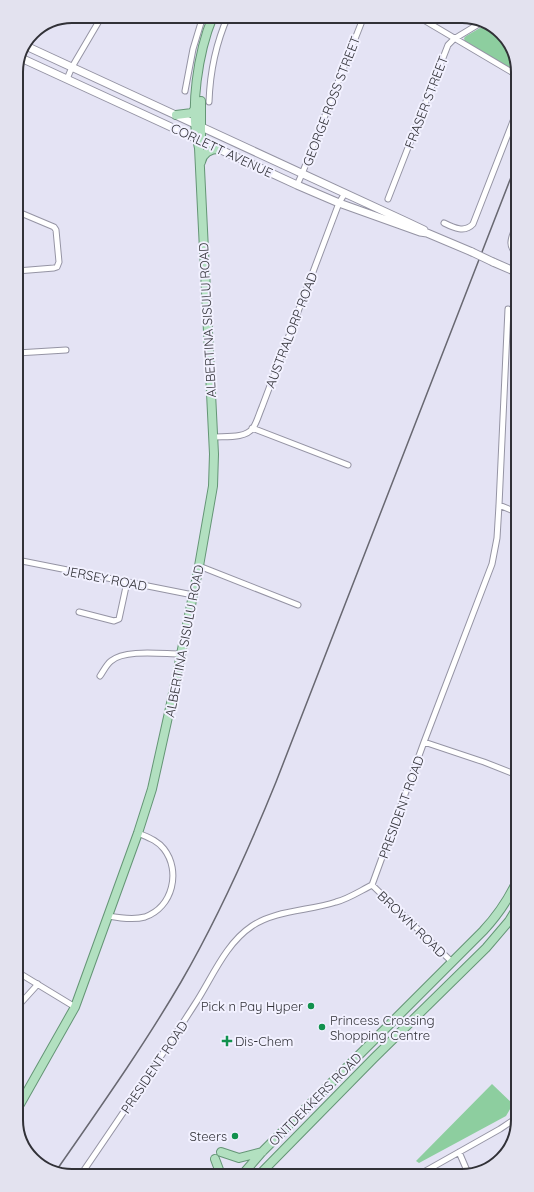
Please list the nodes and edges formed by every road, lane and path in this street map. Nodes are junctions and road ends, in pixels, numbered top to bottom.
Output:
1 (98, 23) edge
2 (201, 23) edge
3 (211, 23) edge
4 (214, 23) edge
5 (226, 23) edge
6 (361, 23) edge
7 (429, 23) edge
8 (476, 25) edge
9 (454, 38) junction
10 (30, 48) edge
11 (25, 60) edge
12 (72, 67) junction
13 (511, 72) edge
14 (67, 79) junction
15 (185, 91) dead end
16 (209, 102) dead end
17 (196, 107) junction
18 (176, 115) junction
19 (199, 125) junction
20 (511, 126) edge
21 (199, 142) junction
22 (220, 149) junction
23 (200, 165) junction
24 (302, 174) junction
25 (297, 185) junction
26 (345, 193) junction
27 (388, 199) dead end
28 (339, 203) junction
29 (23, 214) edge
30 (444, 222) dead end
31 (427, 233) junction
32 (511, 270) edge
33 (23, 271) edge
34 (508, 309) dead end
35 (66, 350) dead end
36 (23, 353) edge
37 (252, 428) junction
38 (213, 437) junction
39 (348, 465) dead end
40 (499, 505) junction
41 (511, 510) edge
42 (23, 561) edge
43 (199, 566) junction
44 (127, 582) junction
45 (193, 595) junction
46 (298, 605) dead end
47 (79, 612) dead end
48 (181, 654) junction
49 (100, 676) dead end
50 (424, 742) junction
51 (511, 773) edge
52 (138, 833) junction
53 (372, 885) junction
54 (511, 892) edge
55 (108, 916) junction
56 (511, 919) edge
57 (452, 962) junction
58 (23, 975) edge
59 (38, 984) junction
60 (23, 1001) edge
61 (75, 1007) junction
62 (23, 1099) edge
63 (511, 1122) edge
64 (262, 1152) junction
65 (458, 1152) junction
66 (85, 1169) edge
67 (220, 1169) edge
68 (247, 1169) edge
69 (266, 1169) edge
70 (429, 1169) edge
71 (466, 1169) edge

1 - 12 street
2 - 15 street
3 - 17 main road, ALBERTINA SISULU ROAD
4 - 19 main road, ALBERTINA SISULU ROAD
5 - 16 street
6 - 24 street, GEORGE ROSS STREET
7 - 9 street
8 - 9 street, FRASER STREET
9 - 13 street
9 - 27 street, FRASER STREET
10 - 12 street, CORLETT AVENUE
11 - 14 street, CORLETT AVENUE
12 - 14 street
12 - 18 street, CORLETT AVENUE
14 - 21 street, CORLETT AVENUE
17 - 18 main road
17 - 19 main road, ALBERTINA SISULU ROAD
18 - 19 street, CORLETT AVENUE
19 - 21 main road, ALBERTINA SISULU ROAD
19 - 24 street, CORLETT AVENUE
20 - 30 street
21 - 22 street, CORLETT AVENUE
21 - 23 main road, ALBERTINA SISULU ROAD
22 - 23 main road
22 - 25 street, CORLETT AVENUE
23 - 38 main road, ALBERTINA SISULU ROAD
24 - 25 street, GEORGE ROSS STREET
24 - 26 street, CORLETT AVENUE
25 - 28 street, CORLETT AVENUE
26 - 28 street, AUSTRALORP ROAD
26 - 31 street, CORLETT AVENUE
28 - 31 street, CORLETT AVENUE
28 - 37 street, AUSTRALORP ROAD
29 - 33 street
31 - 32 street, CORLETT AVENUE, bridge
34 - 40 street, PRESIDENT ROAD
35 - 36 street
37 - 38 street
37 - 39 street
38 - 43 main road, ALBERTINA SISULU ROAD
40 - 41 street
40 - 50 street, PRESIDENT ROAD
42 - 44 street, JERSEY ROAD
43 - 45 main road, ALBERTINA SISULU ROAD
43 - 46 street
44 - 45 street, JERSEY ROAD
44 - 47 street
45 - 48 main road, ALBERTINA SISULU ROAD
48 - 49 street
48 - 52 main road, ALBERTINA SISULU ROAD
50 - 51 street
50 - 53 street, PRESIDENT ROAD
52 - 55 main road, ALBERTINA SISULU ROAD
52 - 55 street
53 - 57 street, BROWN ROAD
53 - 66 street, PRESIDENT ROAD
54 - 57 main road, ONTDEKKERS ROAD
55 - 61 main road, ALBERTINA SISULU ROAD
56 - 69 main road, ONTDEKKERS ROAD
57 - 64 main road, ONTDEKKERS ROAD
58 - 59 street
59 - 60 street
59 - 61 street
61 - 62 main road, ALBERTINA SISULU ROAD
63 - 65 street
64 - 67 main road
64 - 68 main road, ONTDEKKERS ROAD
65 - 70 street
65 - 71 street

